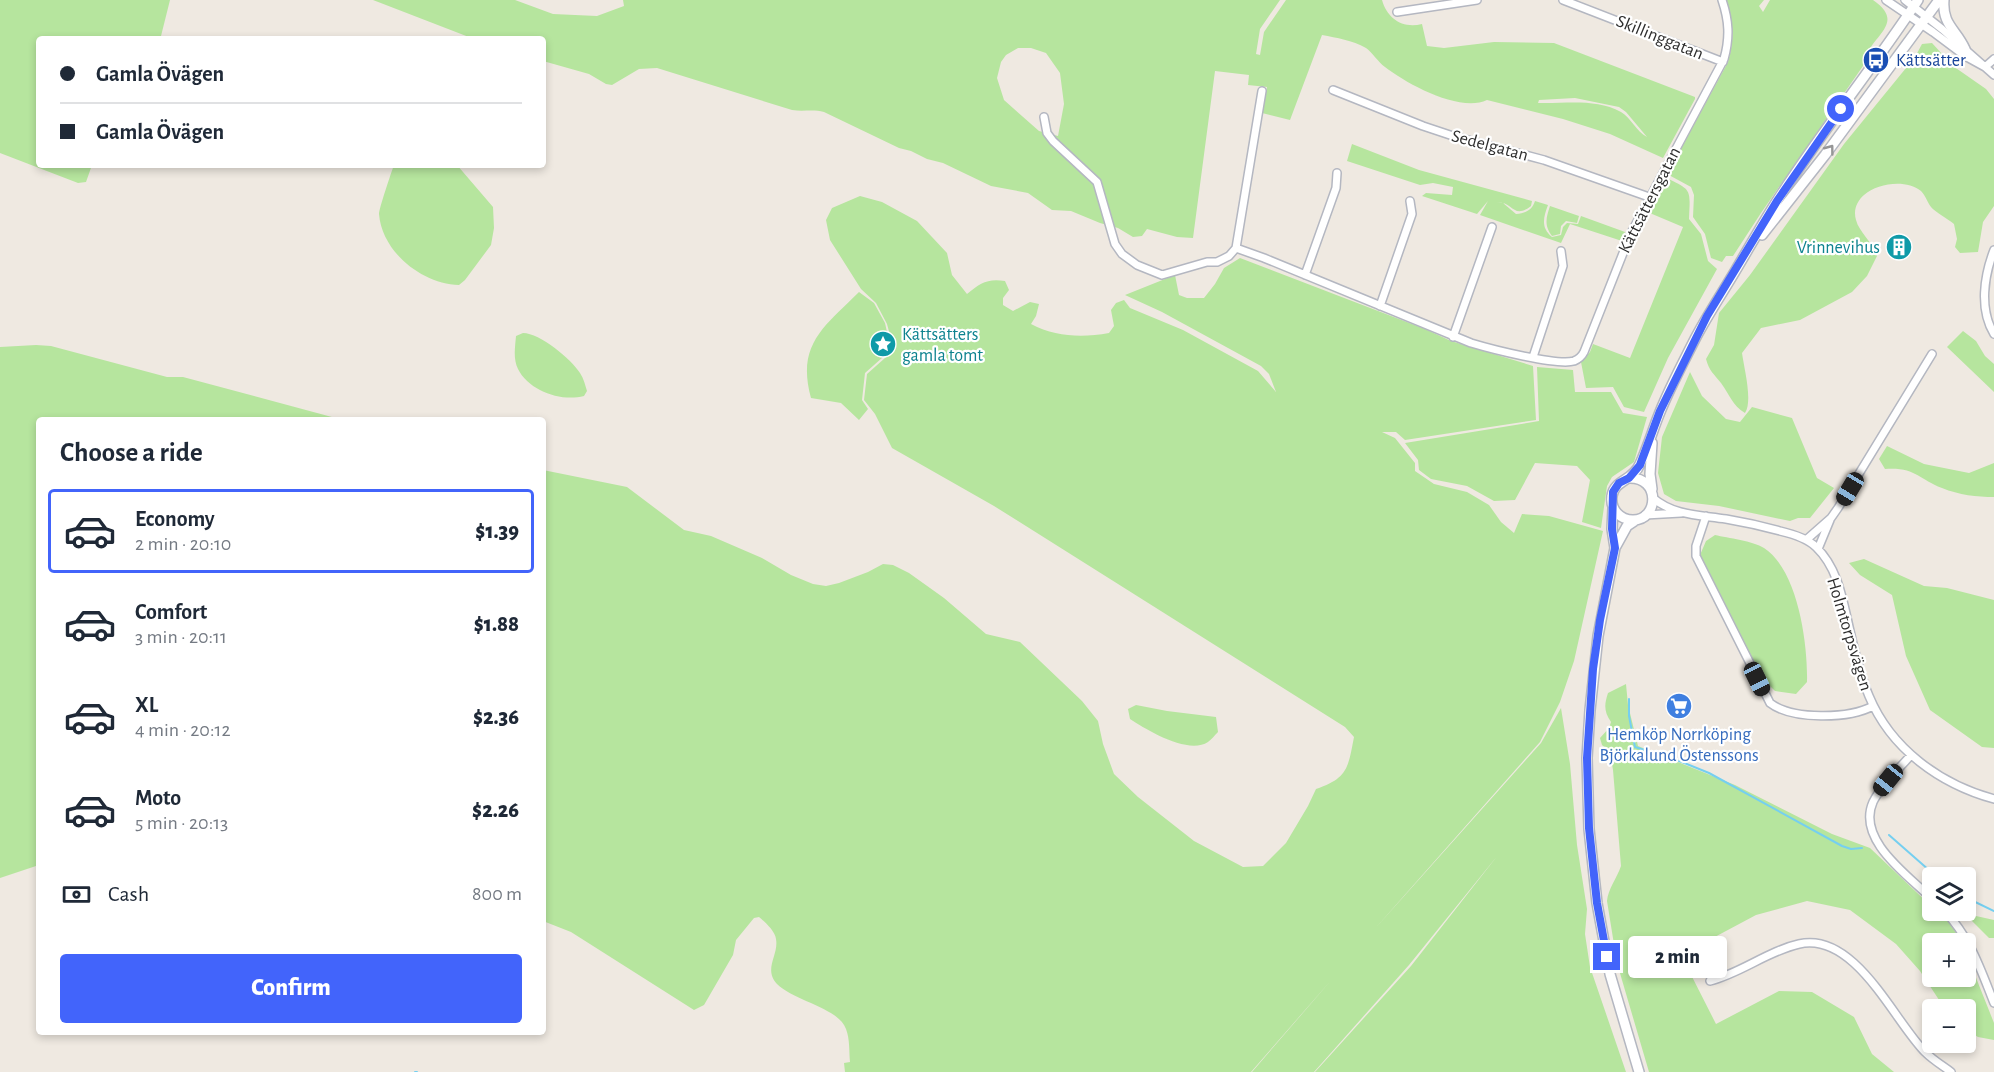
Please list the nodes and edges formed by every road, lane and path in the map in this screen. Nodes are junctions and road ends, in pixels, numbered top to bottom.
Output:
1 (1477, 0) edge
2 (1563, 0) edge
3 (1722, 0) edge
4 (1886, 0) edge
5 (1905, 0) edge
6 (1939, 0) edge
7 (1944, 0) edge
8 (1913, 7) edge
9 (1397, 12) dead end
10 (1924, 20) junction
11 (1965, 49) junction
12 (1994, 59) edge
13 (1723, 62) junction
14 (1985, 68) junction
15 (1994, 75) edge
16 (1333, 90) dead end
17 (1262, 91) dead end
18 (1044, 117) dead end
19 (1337, 173) dead end
20 (1649, 197) junction
21 (1410, 201) dead end
22 (1492, 226) dead end
23 (1236, 248) junction
24 (1994, 250) edge
25 (1561, 251) dead end
26 (1741, 260) junction
27 (1305, 275) junction
28 (1380, 306) junction
29 (1994, 334) edge
30 (1453, 337) junction
31 (1932, 354) dead end
32 (1533, 357) junction
33 (1655, 426) junction
34 (1629, 478) junction
35 (1653, 494) junction
36 (1613, 508) junction
37 (1683, 513) junction
38 (1706, 516) junction
39 (1640, 518) junction
40 (1831, 518) junction
41 (1806, 540) junction
42 (1615, 548) junction
43 (1818, 549) junction
44 (1873, 706) junction
45 (1911, 755) junction
46 (1994, 800) edge
47 (1922, 889) edge
48 (1953, 921) edge
49 (1710, 981) dead end
50 (1994, 1003) edge
51 (1639, 1072) edge
52 (1951, 1072) edge

1 - 9 street
2 - 13 street, Skillinggatan
3 - 13 street, Kättsättersgatan
4 - 8 street
5 - 8 street
6 - 10 main road
7 - 11 main road
8 - 10 street
8 - 26 main road
10 - 11 street
10 - 14 street
26 -> 10 main road
11 - 14 street
12 - 14 street
13 - 20 street, Kättsättersgatan
14 - 15 street
16 - 20 street, Sedelgatan
17 - 23 street
18 - 23 street
19 - 27 street
20 - 32 street, Kättsättersgatan
21 - 28 street
22 - 30 street
23 - 27 street, Kättsättersgatan
24 - 29 street
25 - 32 street
26 - 33 main road
27 - 28 street, Kättsättersgatan
28 - 30 street, Kättsättersgatan
30 - 32 street, Kättsättersgatan
31 - 40 street
33 - 34 main road
33 - 35 main road
34 - 35 main road
34 - 36 main road
35 - 37 street, Holmtorpsvägen
35 - 39 main road
36 - 39 main road
36 - 42 main road
37 - 38 street, Holmtorpsvägen
37 - 39 street, Holmtorpsvägen
38 - 41 street, Holmtorpsvägen
38 - 44 street
39 - 42 main road
40 - 41 street
40 - 43 street
41 - 43 street, Holmtorpsvägen
42 - 51 main road
43 - 44 street, Holmtorpsvägen
44 - 45 street, Holmtorpsvägen
45 - 46 street, Holmtorpsvägen
45 - 47 street
48 - 50 street
49 - 52 street

